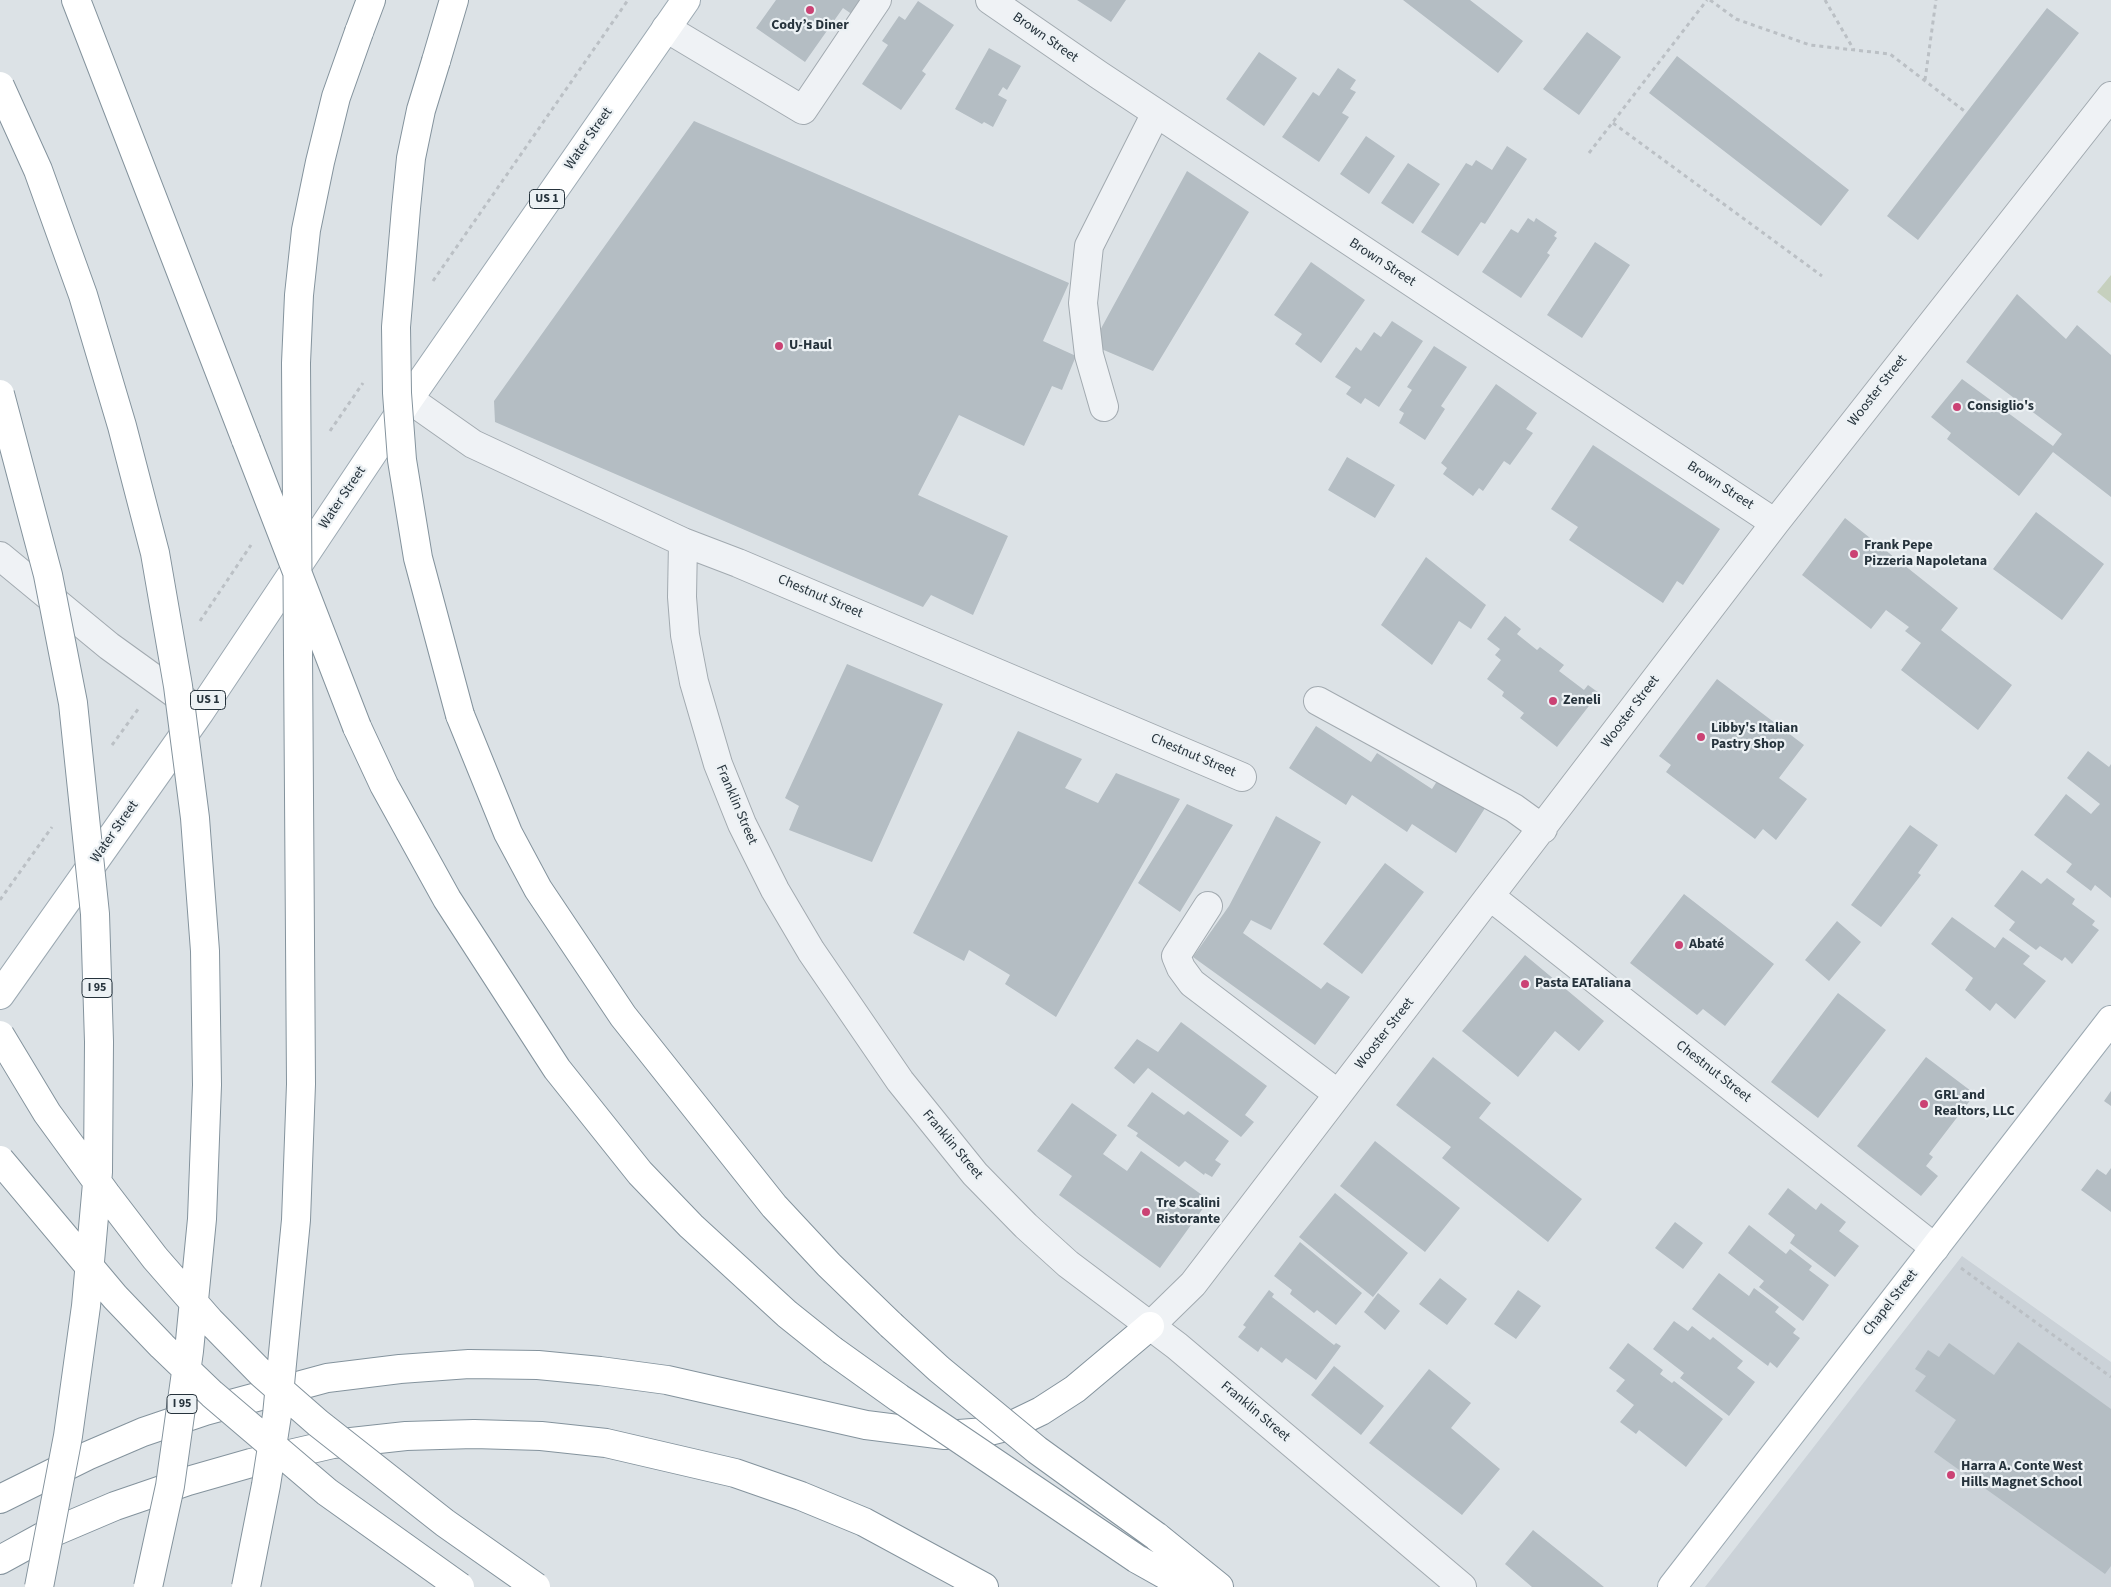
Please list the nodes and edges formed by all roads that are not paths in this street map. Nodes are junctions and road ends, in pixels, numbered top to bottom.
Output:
1 (76, 0) edge
2 (371, 0) edge
3 (454, 0) edge
4 (686, 0) edge
5 (877, 0) edge
6 (990, 0) edge
7 (666, 28) junction
8 (0, 86) edge
9 (2111, 97) edge
10 (1156, 113) junction
11 (0, 394) edge
12 (409, 399) junction
13 (1104, 407) dead end
14 (1776, 523) junction
15 (683, 542) junction
16 (0, 556) edge
17 (1318, 700) dead end
18 (200, 712) junction
19 (1242, 777) dead end
20 (1543, 829) junction
21 (1491, 897) junction
22 (1208, 906) dead end
23 (0, 995) edge
24 (2111, 1020) edge
25 (0, 1036) edge
26 (1338, 1094) junction
27 (0, 1160) edge
28 (1934, 1248) junction
29 (1150, 1326) junction
30 (0, 1499) edge
31 (0, 1560) edge
32 (38, 1587) edge
33 (148, 1587) edge
34 (246, 1587) edge
35 (460, 1587) edge
36 (536, 1587) edge
37 (984, 1587) edge
38 (1187, 1587) edge
39 (1219, 1587) edge
40 (1462, 1587) edge
41 (1672, 1587) edge

1 - 38 main road, bridge
2 - 34 main road, bridge
3 - 39 main road, bridge
4 - 7 main road, Water Street / US 1
5 - 7 street
6 - 10 street, Brown Street
7 - 12 main road, Water Street / US 1
8 - 33 main road, I 95, bridge
9 - 14 street, Wooster Street
10 - 13 street
10 - 14 street, Brown Street
11 - 32 main road, I 95, bridge
12 - 15 street, Chestnut Street
12 - 18 main road, Water Street / US 1
14 - 20 street, Wooster Street
15 - 19 street, Chestnut Street
15 - 29 street, Franklin Street
16 - 18 street
17 - 20 street
18 - 23 main road, Water Street / US 1
20 - 21 street, Wooster Street
21 - 26 street, Wooster Street
21 - 28 street, Chestnut Street
22 - 26 street
24 - 28 main road, Chapel Street
25 - 36 main road, bridge
26 - 29 street, Wooster Street
27 - 35 main road, bridge
28 - 41 main road, Chapel Street
29 - 30 main road
29 - 40 street, Franklin Street
31 - 37 main road

